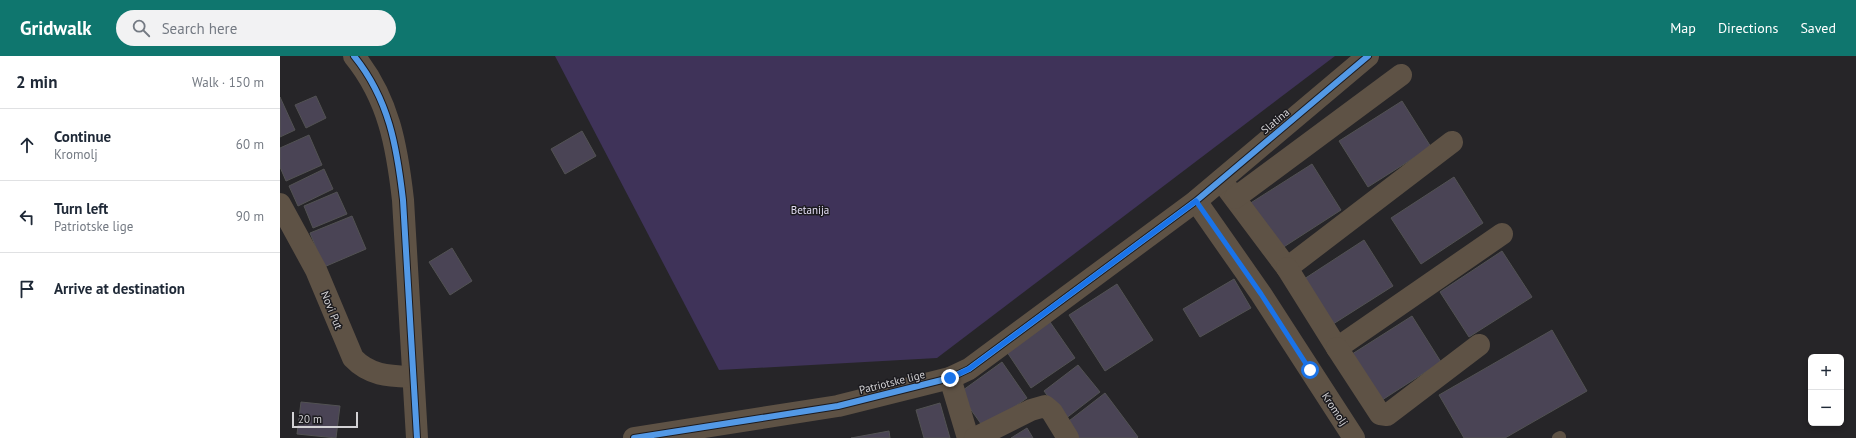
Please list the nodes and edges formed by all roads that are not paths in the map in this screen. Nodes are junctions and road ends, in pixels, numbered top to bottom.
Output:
1 (354, 56) edge
2 (1368, 56) edge
3 (1401, 75) dead end
4 (1452, 142) dead end
5 (1221, 180) junction
6 (1235, 198) junction
7 (1196, 201) junction
8 (280, 204) edge
9 (1502, 234) dead end
10 (1287, 268) junction
11 (1479, 345) dead end
12 (1337, 348) junction
13 (413, 377) junction
14 (950, 378) junction
15 (417, 438) edge
16 (634, 438) edge
17 (968, 438) edge
18 (975, 438) edge
19 (1068, 438) edge
20 (1354, 438) edge

1 - 13 street
2 - 5 street, Slatina
3 - 6 street
4 - 10 street
5 - 6 street
5 - 7 street, Slatina
6 - 10 street
7 - 14 street, Patriotske lige
7 - 20 street, Kromolj
8 - 13 street, Novi Put
9 - 12 street
10 - 12 street
11 - 12 street
13 - 15 street
14 - 16 street, Patriotske lige
14 - 17 street
18 - 19 street

